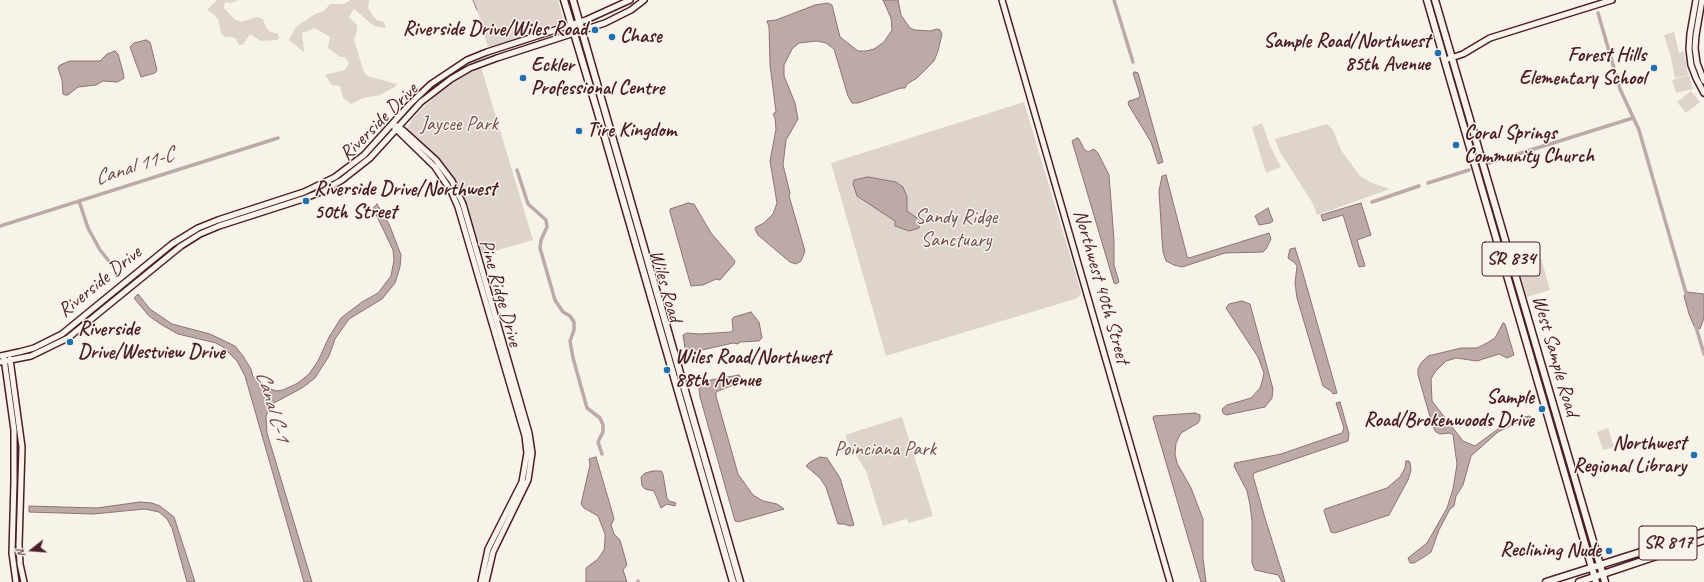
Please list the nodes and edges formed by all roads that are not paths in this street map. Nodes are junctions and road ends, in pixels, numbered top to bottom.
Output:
1 (564, 0) edge
2 (573, 0) edge
3 (630, 0) edge
4 (644, 0) edge
5 (1002, 0) edge
6 (1427, 0) edge
7 (1435, 0) edge
8 (1612, 0) edge
9 (1694, 0) edge
10 (1702, 1) edge
11 (579, 22) junction
12 (571, 25) junction
13 (582, 30) junction
14 (574, 33) junction
15 (1696, 57) junction
16 (1452, 58) junction
17 (1690, 58) junction
18 (1445, 60) junction
19 (1704, 81) edge
20 (1704, 93) edge
21 (392, 124) junction
22 (397, 128) junction
23 (10, 354) junction
24 (2, 356) edge
25 (1532, 360) junction
26 (11, 361) junction
27 (2, 362) edge
28 (1552, 403) junction
29 (1548, 413) junction
30 (1566, 451) junction
31 (1702, 533) edge
32 (1702, 541) edge
33 (1690, 545) junction
34 (1600, 564) junction
35 (1592, 567) junction
36 (1602, 574) junction
37 (1595, 580) edge
38 (16, 582) edge
39 (24, 582) edge
40 (481, 582) edge
41 (486, 582) edge
42 (733, 582) edge
43 (740, 582) edge
44 (1170, 582) edge
45 (1546, 582) edge
46 (1579, 582) edge
47 (1605, 582) edge

1 - 12 main road, Wiles Road
2 - 11 main road, Wiles Road
3 - 11 street, Riverside Drive
4 - 13 street, Riverside Drive
5 - 44 street, Northwest 40th Street
6 - 18 main road, West Sample Road / SR 834
7 - 16 main road, West Sample Road / SR 834
8 - 16 street
9 - 10 street
9 - 17 street
10 - 15 street
11 - 12 street, Riverside Drive
11 - 13 main road, Wiles Road
12 - 14 main road, Wiles Road
12 - 21 street, Riverside Drive
13 - 14 street, Riverside Drive
13 - 43 main road, Wiles Road
14 - 22 street, Riverside Drive
14 - 42 main road, Wiles Road
15 - 17 street
15 - 19 street
16 - 18 street
16 - 28 main road, West Sample Road / SR 834
17 - 20 street
18 - 25 main road, West Sample Road / SR 834
21 - 22 street, Pine Ridge Drive
21 - 23 street, Riverside Drive
22 - 26 street, Riverside Drive
22 - 40 street, Pine Ridge Drive
22 - 41 street, Pine Ridge Drive
23 - 24 street, Riverside Drive
23 - 26 street
24 - 27 street
25 - 28 main road
25 - 29 main road, West Sample Road / SR 834
26 - 27 street, Riverside Drive
26 - 39 street
27 - 38 street
28 - 30 main road, West Sample Road / SR 834
29 - 30 main road
29 - 35 main road, West Sample Road / SR 834
30 - 34 main road, West Sample Road / SR 834
31 - 32 main road
31 - 33 main road
31 - 34 main road, SR 817
32 - 33 main road, SR 817
33 - 36 main road, SR 817
34 - 35 main road
34 - 36 main road, West Sample Road
35 - 37 main road, West Sample Road / SR 834
35 - 45 main road
36 - 37 main road, SR 817
36 - 47 main road, West Sample Road
37 - 46 main road

